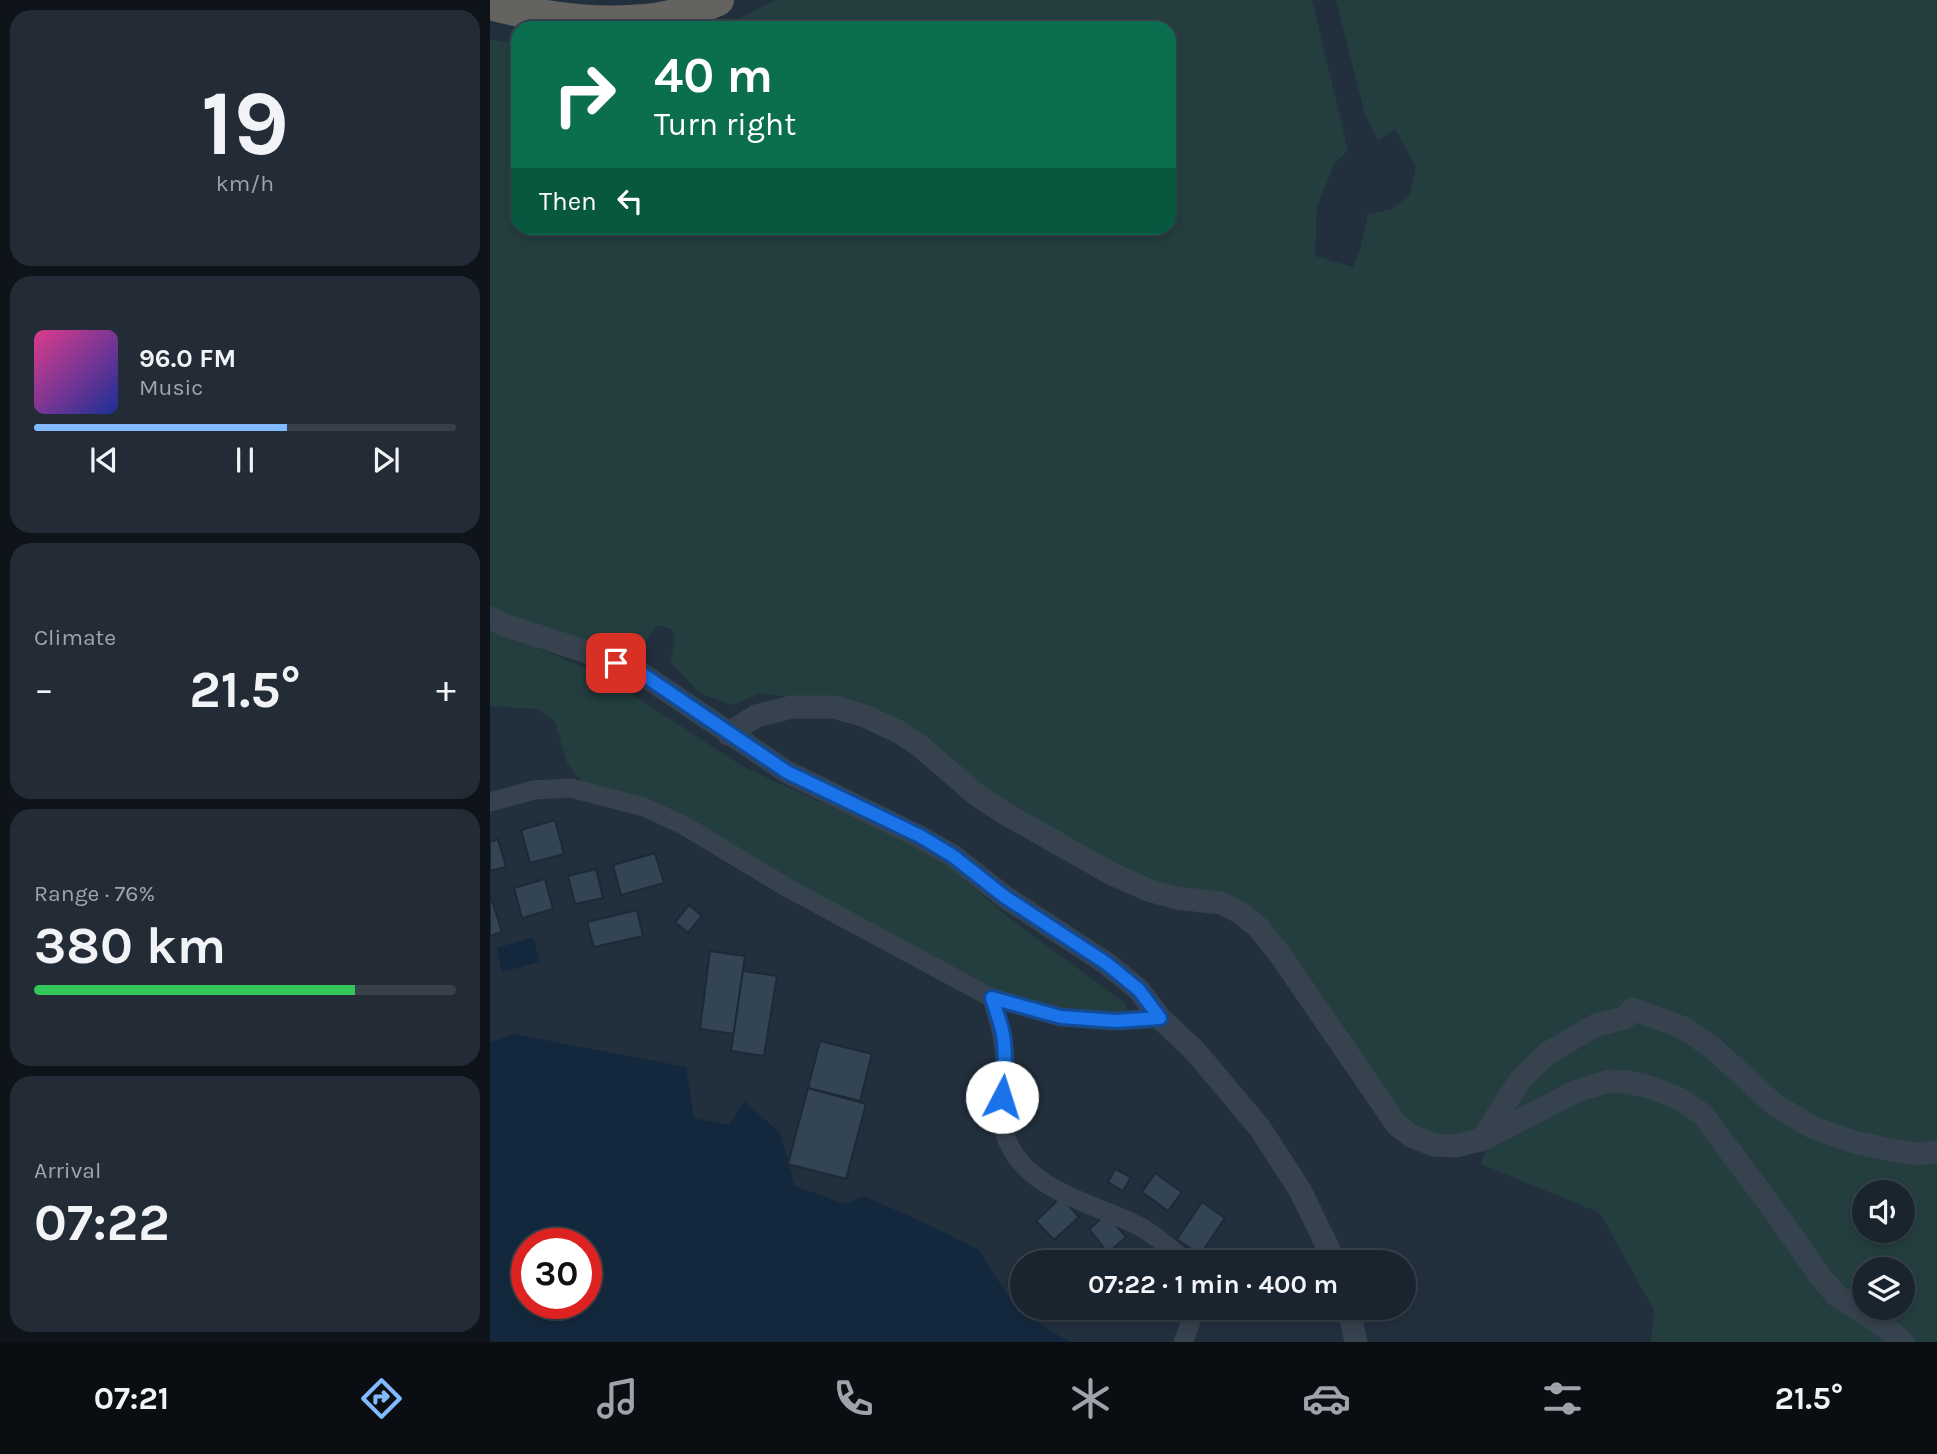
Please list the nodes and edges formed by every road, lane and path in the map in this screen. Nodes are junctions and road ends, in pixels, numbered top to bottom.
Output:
1 (718, 0) edge
2 (490, 4) edge
3 (490, 618) edge
4 (728, 734) junction
5 (490, 802) edge
6 (992, 998) junction
7 (1160, 1018) junction
8 (1483, 1139) junction
9 (1937, 1152) edge
10 (1171, 1250) edge
11 (1329, 1250) edge
12 (1192, 1320) edge
13 (1351, 1320) edge
14 (1183, 1342) edge
15 (1356, 1342) edge
16 (1903, 1342) edge

1 - 2 highway
3 - 4 street
4 - 7 street
4 - 8 street
5 - 6 street
6 - 7 street
6 - 10 street
7 - 11 street
8 - 9 street
8 - 16 street
12 - 14 street
13 - 15 street

